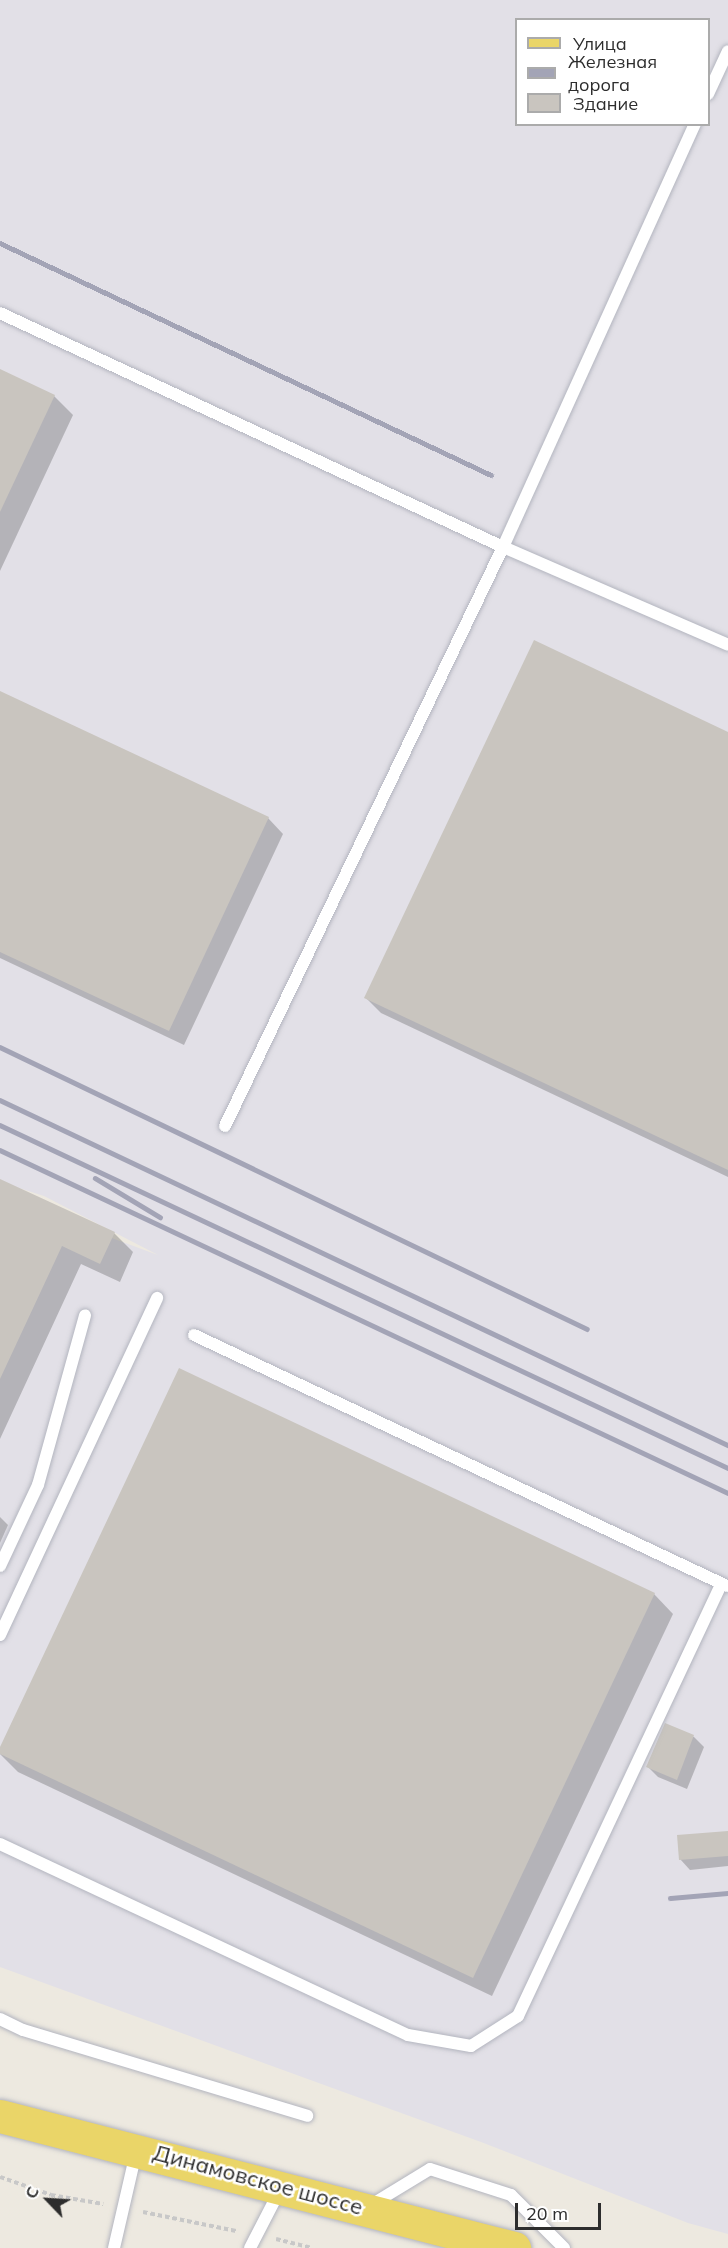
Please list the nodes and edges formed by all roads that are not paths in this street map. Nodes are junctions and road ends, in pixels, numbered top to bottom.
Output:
1 (728, 51) edge
2 (710, 90) edge
3 (694, 126) edge
4 (0, 313) edge
5 (503, 547) junction
6 (728, 645) edge
7 (225, 1126) dead end
8 (157, 1298) dead end
9 (85, 1315) dead end
10 (194, 1335) dead end
11 (0, 1566) edge
12 (724, 1585) edge
13 (0, 1635) edge
14 (0, 1845) edge
15 (0, 2019) edge
16 (0, 2116) edge
17 (307, 2116) dead end
18 (137, 2149) junction
19 (282, 2186) junction
20 (365, 2209) junction
21 (468, 2243) edge
22 (114, 2248) edge
23 (250, 2248) edge
24 (514, 2248) edge
25 (564, 2248) edge

1 - 2 lane
3 - 5 lane
4 - 5 lane
5 - 6 lane
5 - 7 lane
8 - 13 lane
9 - 11 lane
10 - 12 lane
12 - 14 lane
15 - 17 lane
16 - 18 main road, Динамовское шоссе
18 - 19 main road, Динамовское шоссе
18 - 22 lane
19 - 20 main road, Динамовское шоссе
19 - 23 lane
20 - 21 main road, Динамовское шоссе
20 - 25 lane
21 - 24 main road, Динамовское шоссе

